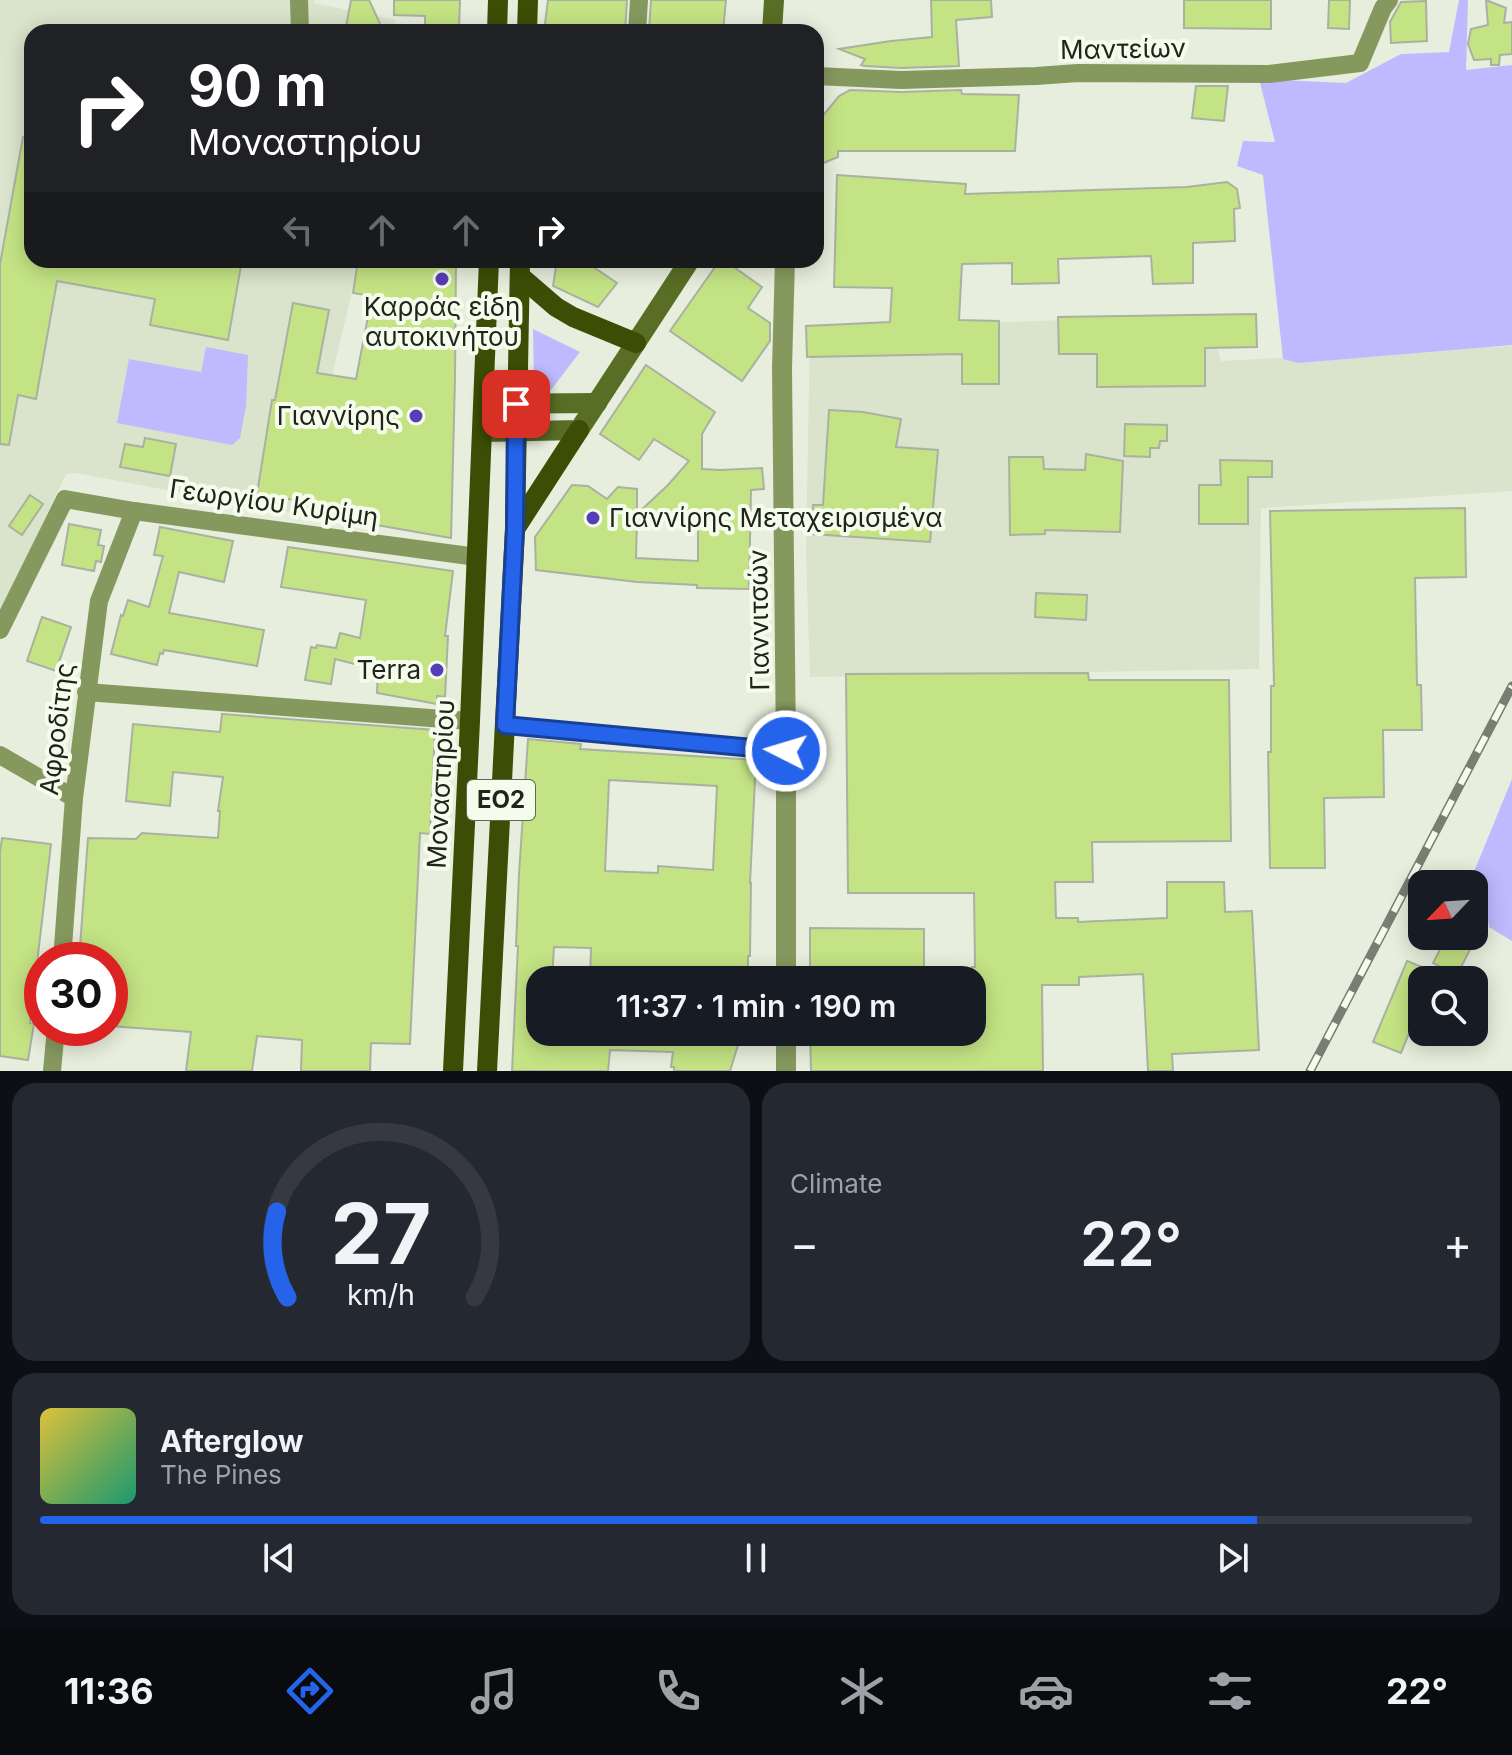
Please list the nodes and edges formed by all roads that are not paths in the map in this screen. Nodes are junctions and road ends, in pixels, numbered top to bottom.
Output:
1 (299, 0) edge
2 (498, 0) edge
3 (528, 0) edge
4 (639, 0) edge
5 (774, 0) edge
6 (1389, 0) edge
7 (300, 24) edge
8 (497, 24) edge
9 (527, 24) edge
10 (638, 24) edge
11 (772, 24) edge
12 (824, 76) edge
13 (489, 268) edge
14 (520, 268) edge
15 (685, 268) edge
16 (785, 268) edge
17 (636, 343) junction
18 (597, 403) junction
19 (484, 404) junction
20 (516, 404) junction
21 (579, 430) junction
22 (482, 432) junction
23 (516, 432) junction
24 (134, 511) junction
25 (515, 529) junction
26 (477, 557) junction
27 (0, 630) edge
28 (86, 692) junction
29 (470, 721) junction
30 (505, 725) junction
31 (786, 751) junction
32 (0, 755) edge
33 (74, 798) junction
34 (63, 942) edge
35 (786, 966) edge
36 (54, 1046) edge
37 (786, 1046) edge
38 (52, 1071) edge
39 (453, 1071) edge
40 (487, 1071) edge
41 (786, 1071) edge

1 - 7 street
2 - 8 main road
3 - 9 main road
4 - 10 street
5 - 11 main road
6 - 12 street, Μαντείων
13 - 19 main road, Μοναστηρίου / ΕΟ2
14 - 17 main road
14 - 20 main road, ΕΟ2
15 - 17 main road
16 - 31 street, Γιαννιτσών
17 - 18 main road
18 - 20 main road
18 - 21 main road
19 - 20 main road
19 - 22 main road, Μοναστηρίου / ΕΟ2
20 - 23 main road, ΕΟ2
21 - 23 main road
21 - 25 main road
22 - 23 main road
22 - 26 main road, Μοναστηρίου / ΕΟ2
23 - 25 main road, ΕΟ2
24 - 26 street, Γεωργίου Κυρίμη
24 - 27 street, Γεωργίου Κυρίμη
24 - 28 street, Αφροδίτης
25 - 30 main road, ΕΟ2
26 - 29 main road, Μοναστηρίου / ΕΟ2
28 - 29 street
28 - 33 street, Αφροδίτης
29 - 39 main road, Μοναστηρίου / ΕΟ2
30 - 31 street
30 - 40 main road, ΕΟ2
31 - 35 street, Γιαννιτσών
32 - 33 street
33 - 34 street, Αφροδίτης
36 - 38 street
37 - 41 street

